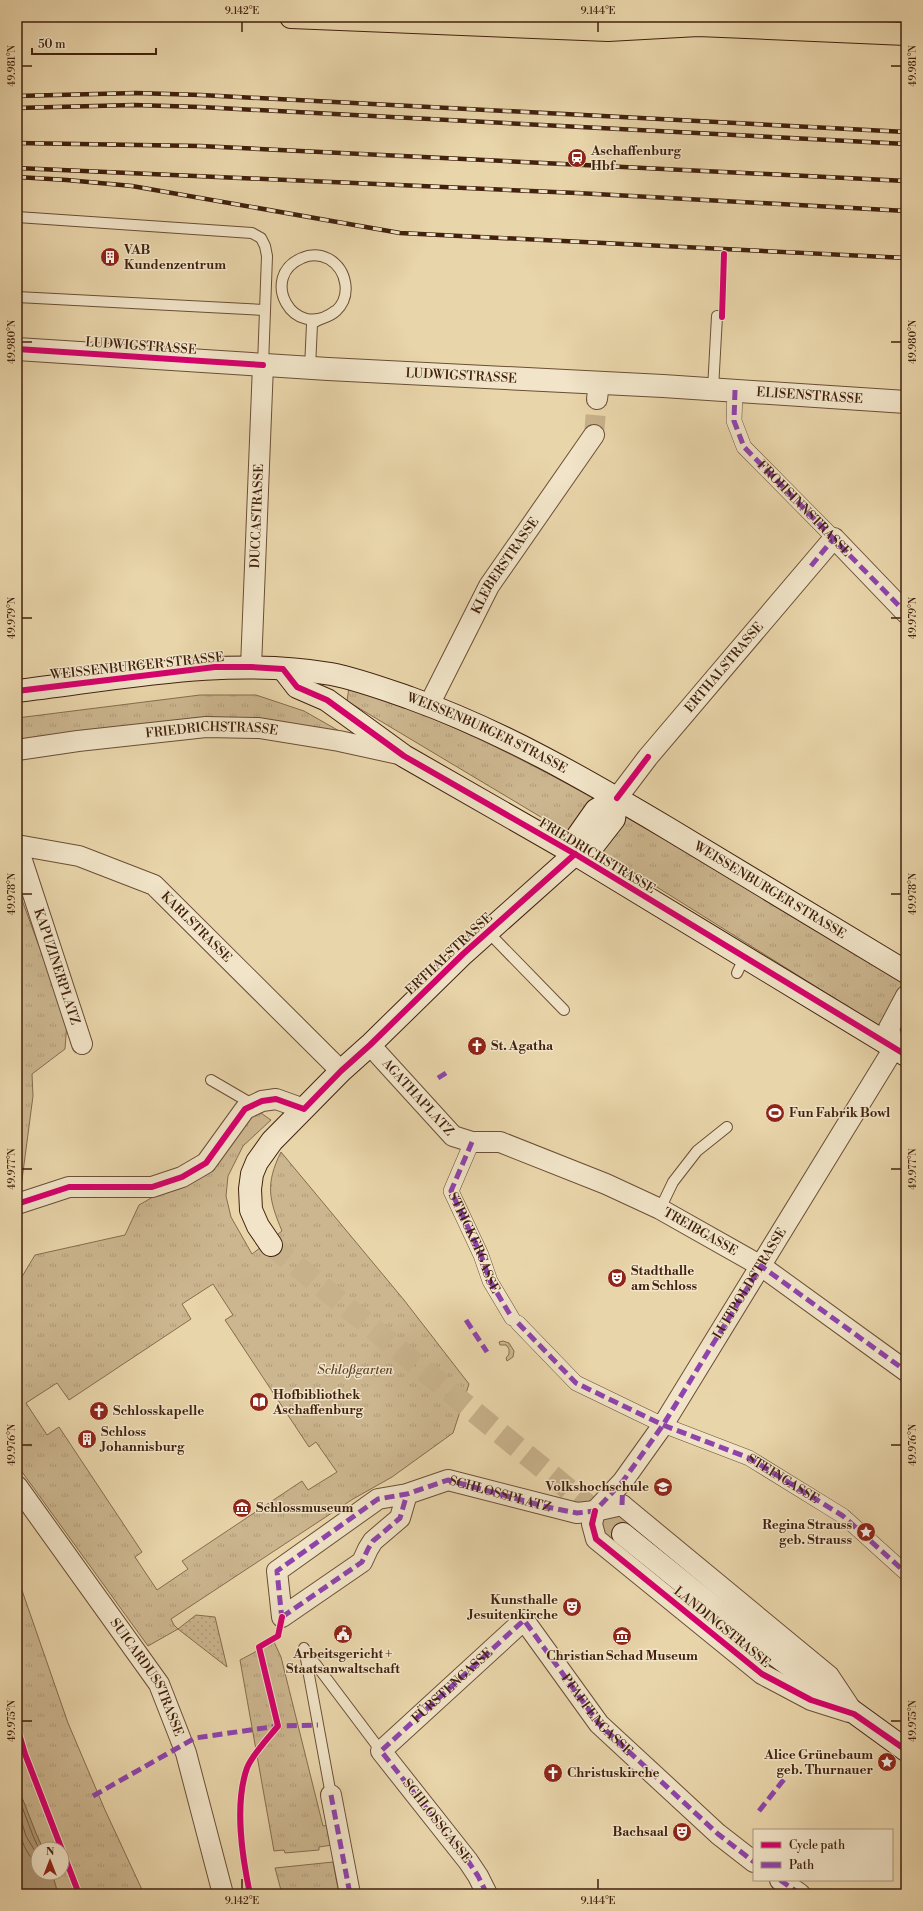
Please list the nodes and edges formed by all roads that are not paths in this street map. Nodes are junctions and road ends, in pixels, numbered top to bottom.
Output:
1 (291, 17) edge
2 (645, 17) edge
3 (824, 24) edge
4 (698, 25) junction
5 (906, 34) edge
6 (17, 216) edge
7 (17, 297) edge
8 (265, 310) junction
9 (335, 311) dead end
10 (717, 316) dead end
11 (17, 349) edge
12 (263, 365) junction
13 (310, 368) junction
14 (713, 389) junction
15 (735, 390) junction
16 (906, 402) edge
17 (594, 435) tunnel mouth
18 (834, 538) junction
19 (906, 613) edge
20 (251, 667) junction
21 (283, 669) junction
22 (17, 691) edge
23 (429, 705) junction
24 (17, 750) edge
25 (404, 756) junction
26 (617, 798) junction
27 (17, 845) edge
28 (575, 854) junction
29 (488, 932) junction
30 (906, 972) edge
31 (906, 996) edge
32 (564, 1010) dead end
33 (82, 1044) dead end
34 (370, 1045) junction
35 (902, 1049) edge
36 (341, 1071) junction
37 (211, 1080) dead end
38 (254, 1105) junction
39 (304, 1108) junction
40 (727, 1127) dead end
41 (472, 1142) junction
42 (17, 1204) edge
43 (660, 1209) junction
44 (271, 1245) tunnel mouth
45 (761, 1266) junction
46 (906, 1371) edge
47 (642, 1415) joint
48 (663, 1425) junction
49 (623, 1481) junction
50 (17, 1486) edge
51 (407, 1494) junction
52 (622, 1505) junction
53 (595, 1511) junction
54 (623, 1534) tunnel mouth
55 (906, 1573) edge
56 (524, 1620) joint
57 (854, 1714) junction
58 (906, 1750) edge
59 (381, 1751) junction
60 (331, 1795) joint
61 (753, 1861) edge
62 (781, 1881) edge
63 (223, 1894) edge
64 (350, 1894) edge
65 (487, 1894) edge
66 (800, 1894) edge

1 - 4 main road
2 - 4 main road
3 - 4 main road
3 - 5 main road
6 - 8 lane
7 - 8 lane
8 - 12 lane
9 - 13 lane
10 - 14 lane
11 - 12 main road, LUDWIGSTRASSE
12 - 13 main road, LUDWIGSTRASSE
12 - 20 street, DUCCASTRASSE
13 - 14 main road, LUDWIGSTRASSE
14 - 15 main road, ELISENSTRASSE
15 - 16 main road, ELISENSTRASSE
15 - 18 street, FROHSINNSTRASSE
17 - 23 street, KLEBERSTRASSE
18 - 19 street, FROHSINNSTRASSE
18 - 26 street, ERTHALSTRASSE
20 - 21 main road, WEISSENBURGER STRASSE
20 - 22 main road, WEISSENBURGER STRASSE
21 - 23 main road, WEISSENBURGER STRASSE
21 - 25 main road, FRIEDRICHSTRASSE
23 - 26 main road, WEISSENBURGER STRASSE
24 - 25 street, FRIEDRICHSTRASSE
25 - 28 main road, FRIEDRICHSTRASSE
26 - 28 main road, ERTHALSTRASSE
26 - 30 main road, WEISSENBURGER STRASSE
27 - 33 street, KAPUZINERPLATZ
27 - 36 street, KARLSTRASSE
28 - 29 main road, ERTHALSTRASSE
28 - 35 main road, FRIEDRICHSTRASSE
29 - 32 lane
29 - 34 main road, ERTHALSTRASSE
31 - 35 street
34 - 36 main road, ERTHALSTRASSE
34 - 41 street, AGATHAPLATZ
35 - 45 street, LUITPOLDSTRASSE
36 - 39 main road, ERTHALSTRASSE
37 - 38 lane
38 - 39 street
38 - 42 street
39 - 44 main road, ERTHALSTRASSE
40 - 43 lane
41 - 43 street, TREIBGASSE
41 - 47 street, STRICKERGASSE
43 - 45 street, TREIBGASSE
45 - 46 street, TREIBGASSE
45 - 48 street, LUITPOLDSTRASSE
47 - 48 street, STEINGASSE
48 - 49 street, LUITPOLDSTRASSE
48 - 55 street, STEINGASSE
49 - 52 street
49 - 53 street, LUITPOLDSTRASSE
50 - 63 street, SUICARDUSSTRASSE
51 - 51 street, SCHLOSSPLATZ
51 - 53 street, SCHLOSSPLATZ
52 - 53 street
52 - 57 street, LANDINGSTRASSE
53 - 57 street, LANDINGSTRASSE
54 - 57 main road, LANDINGSTRASSE
56 - 59 street, FÜRSTENGASSE
56 - 61 street, PFAFFENGASSE
57 - 58 main road, LANDINGSTRASSE
59 - 60 lane
59 - 65 street, SCHLOSSGASSE
60 - 64 street
62 - 66 street

